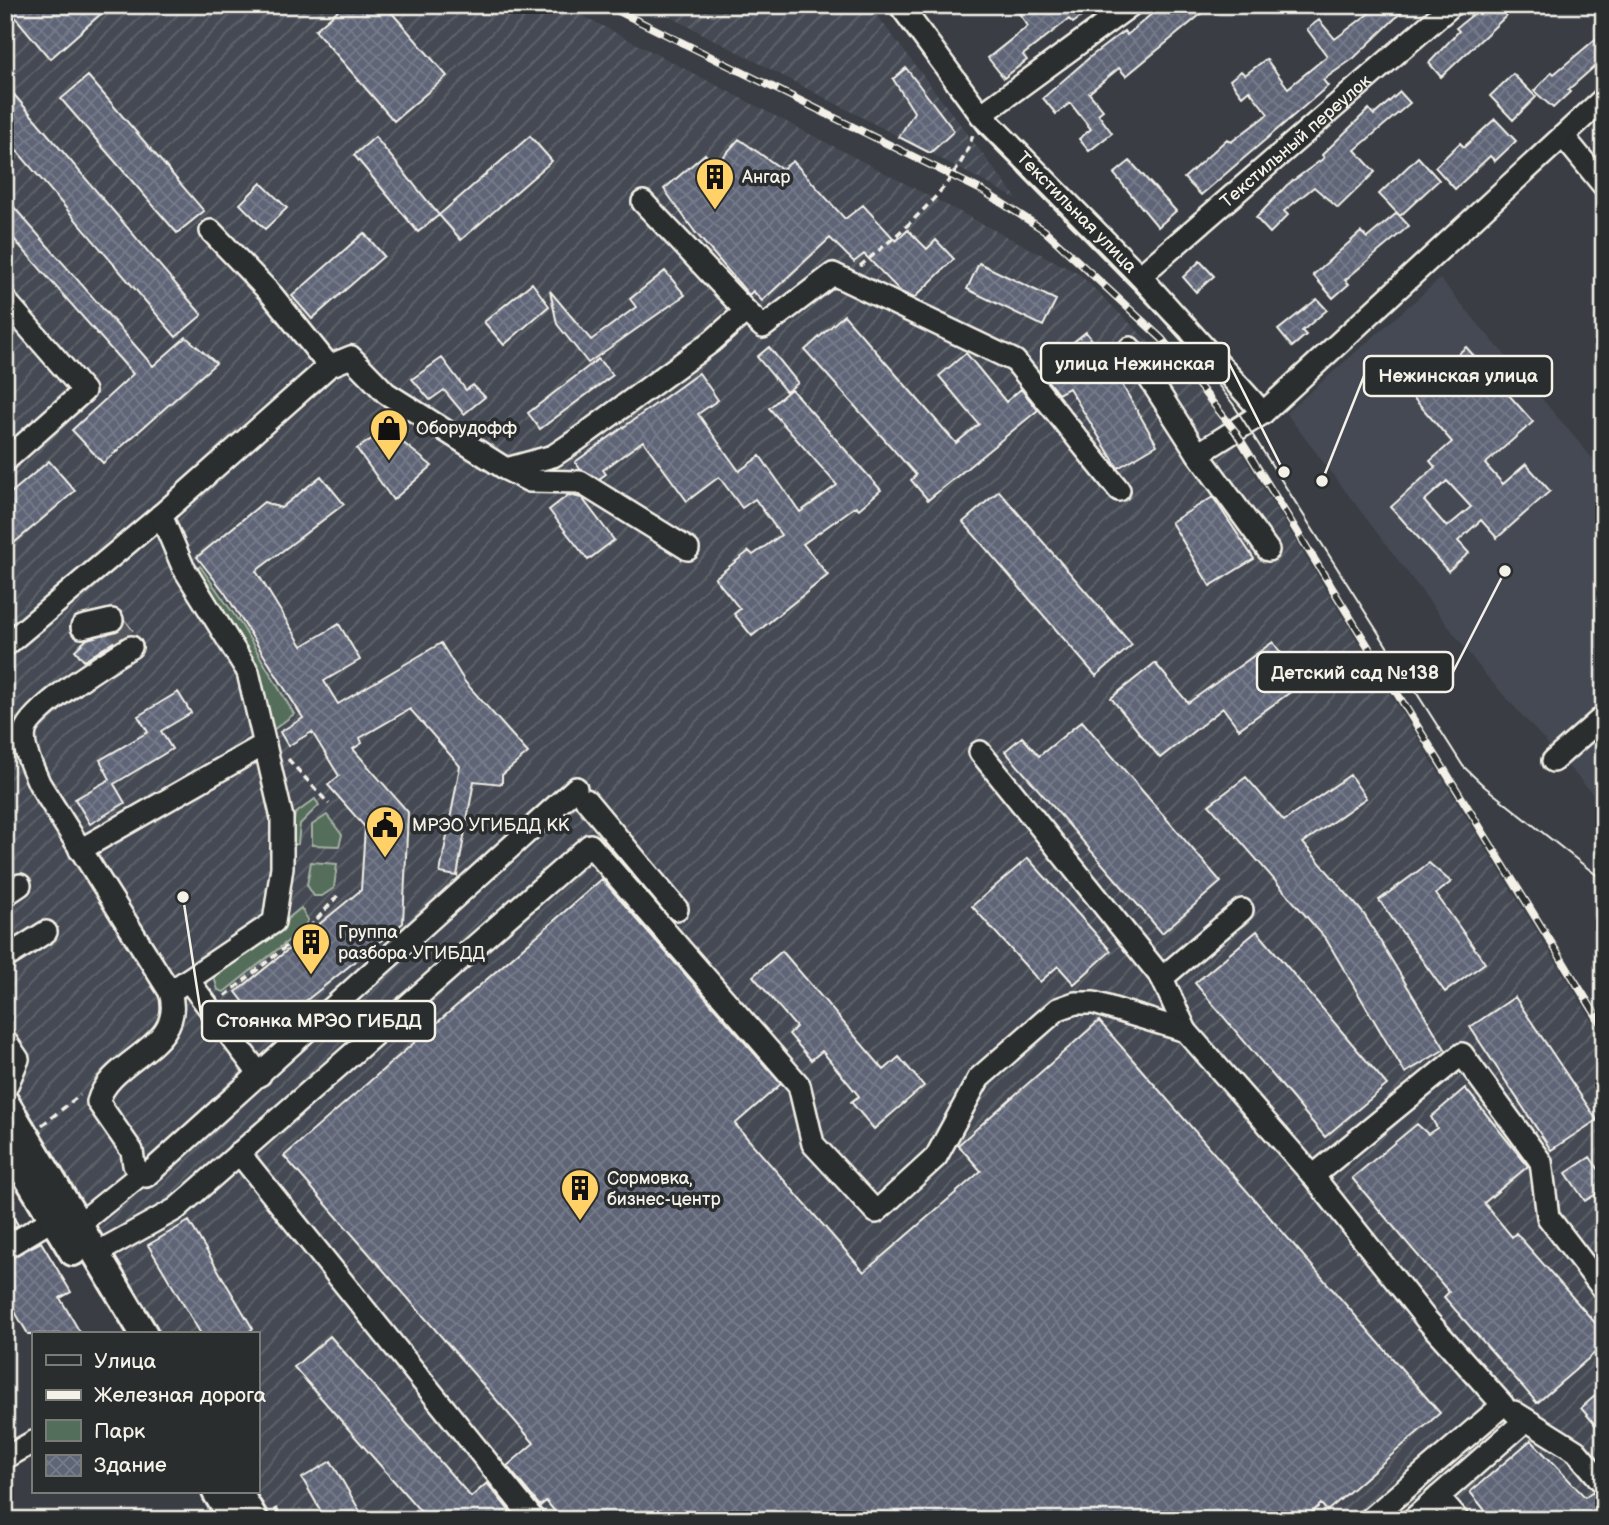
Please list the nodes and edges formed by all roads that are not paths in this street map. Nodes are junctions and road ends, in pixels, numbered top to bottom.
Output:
1 (900, 5) edge
2 (1132, 5) edge
3 (1452, 5) edge
4 (1604, 98) edge
5 (977, 125) junction
6 (1563, 136) junction
7 (1604, 186) edge
8 (643, 202) dead end
9 (211, 231) dead end
10 (1140, 276) junction
11 (5, 300) edge
12 (746, 311) junction
13 (1129, 348) dead end
14 (329, 366) junction
15 (1262, 414) junction
16 (1198, 454) junction
17 (5, 461) edge
18 (506, 469) junction
19 (1119, 489) dead end
20 (161, 515) junction
21 (688, 549) dead end
22 (1268, 550) dead end
23 (112, 620) dead end
24 (82, 627) dead end
25 (5, 646) edge
26 (131, 647) dead end
27 (1604, 716) edge
28 (265, 744) junction
29 (980, 752) dead end
30 (1553, 761) dead end
31 (80, 850) junction
32 (677, 909) dead end
33 (1242, 910) dead end
34 (46, 932) dead end
35 (5, 958) edge
36 (1162, 978) junction
37 (179, 986) junction
38 (1186, 1031) junction
39 (5, 1040) edge
40 (260, 1075) junction
41 (5, 1090) edge
42 (5, 1102) edge
43 (5, 1140) edge
44 (239, 1153) junction
45 (141, 1174) junction
46 (1312, 1175) junction
47 (66, 1222) junction
48 (5, 1248) edge
49 (95, 1254) junction
50 (1604, 1290) edge
51 (122, 1332) edge
52 (143, 1332) edge
53 (1503, 1405) junction
54 (1526, 1420) junction
55 (32, 1442) edge
56 (5, 1458) edge
57 (1604, 1484) edge
58 (217, 1494) edge
59 (239, 1494) edge
60 (1438, 1497) junction
61 (233, 1520) edge
62 (255, 1520) edge
63 (534, 1520) edge
64 (1369, 1520) edge
65 (1412, 1520) edge
66 (1458, 1520) edge

1 - 5 street, Текстильная улица
2 - 5 street
3 - 10 street, Текстильный переулок
4 - 6 street
5 - 10 street, Текстильная улица
6 - 7 street
6 - 15 street
8 - 12 street
9 - 14 street
10 - 15 street, Текстильная улица
11 - 17 street
12 - 18 street
12 - 19 street
13 - 16 street
14 - 18 street
14 - 20 street
15 - 16 street
16 - 22 street
18 - 21 street
20 - 25 street
20 - 28 street
23 - 24 street
26 - 31 street
27 - 30 street
28 - 31 street
28 - 37 street
29 - 36 street
31 - 37 street
32 - 40 street
33 - 36 street
34 - 35 street
36 - 38 street
37 - 40 street
37 - 45 street
38 - 44 street
38 - 46 street
39 - 41 street
40 - 45 street
42 - 47 main road
43 - 47 main road
44 - 49 street
44 - 63 street
45 - 47 street
46 - 50 street
46 - 53 street
47 - 48 street
47 - 49 main road
47 - 51 main road
49 - 52 main road
53 - 54 street
53 - 64 street
54 - 57 street
54 - 60 street
55 - 56 street
58 - 61 main road
59 - 62 main road
60 - 65 street
60 - 66 street

